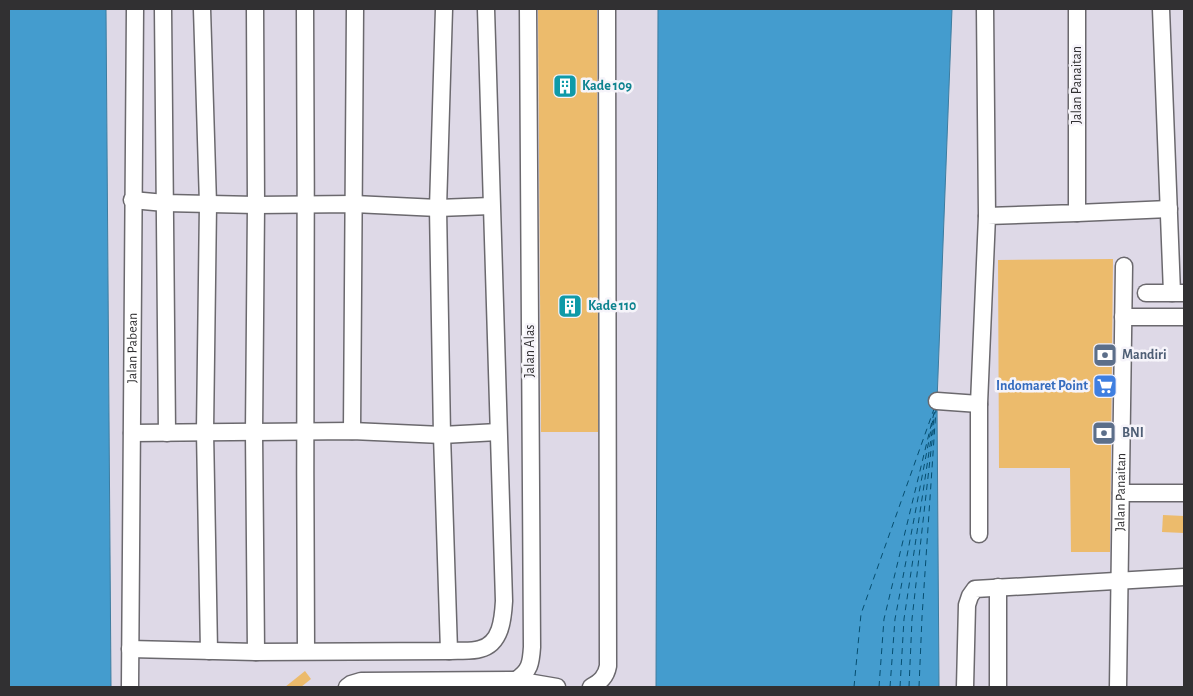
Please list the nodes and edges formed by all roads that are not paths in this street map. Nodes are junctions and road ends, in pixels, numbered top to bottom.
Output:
1 (135, 9) edge
2 (164, 9) edge
3 (202, 9) edge
4 (255, 9) edge
5 (305, 9) edge
6 (355, 9) edge
7 (444, 9) edge
8 (486, 9) edge
9 (528, 9) edge
10 (607, 9) edge
11 (985, 9) edge
12 (1077, 9) edge
13 (1161, 9) edge
14 (132, 200) junction
15 (166, 202) junction
16 (208, 204) junction
17 (307, 204) junction
18 (354, 204) junction
19 (256, 205) junction
20 (491, 206) junction
21 (438, 208) junction
22 (1169, 209) junction
23 (1077, 213) junction
24 (987, 216) junction
25 (1124, 266) dead end
26 (1146, 293) dead end
27 (1178, 293) edge
28 (1123, 317) junction
29 (1184, 317) edge
30 (937, 401) dead end
31 (979, 404) junction
32 (352, 431) junction
33 (205, 432) junction
34 (304, 432) junction
35 (498, 432) junction
36 (132, 433) junction
37 (167, 433) junction
38 (254, 433) junction
39 (442, 436) junction
40 (1121, 493) junction
41 (1184, 493) edge
42 (979, 534) dead end
43 (1184, 577) edge
44 (1118, 580) junction
45 (998, 587) junction
46 (130, 649) junction
47 (209, 651) junction
48 (306, 651) junction
49 (449, 651) junction
50 (256, 652) junction
51 (516, 684) edge
52 (356, 685) edge
53 (130, 687) edge
54 (557, 687) edge
55 (591, 687) edge
56 (965, 687) edge
57 (998, 687) edge
58 (1118, 687) edge

1 - 14 lane, Jalan Pabean
2 - 15 lane
3 - 16 lane
4 - 19 lane
5 - 17 lane
6 - 18 lane
7 - 21 lane
8 - 20 lane
9 - 51 lane, Jalan Alas
10 - 55 lane
11 - 24 lane
12 - 23 lane, Jalan Panaitan
13 - 22 lane
14 - 15 lane
14 - 36 lane, Jalan Pabean
15 - 16 lane
15 - 37 lane
16 - 19 lane
16 - 33 lane
17 - 18 lane
17 - 19 lane
17 - 34 lane
18 - 21 lane
18 - 32 lane
19 - 38 lane
20 - 21 lane
20 - 35 lane
21 - 39 lane
22 - 23 lane
22 - 27 lane
23 - 24 lane
24 - 31 lane
25 - 28 lane, Jalan Panaitan
26 - 27 lane
28 - 29 lane
28 - 40 lane, Jalan Panaitan
30 - 31 lane
31 - 42 lane
32 - 34 lane
32 - 39 lane
33 - 37 lane
33 - 38 lane
33 - 47 lane
34 - 38 lane
34 - 48 lane
35 - 39 lane
35 - 49 lane
36 - 37 lane
36 - 46 lane, Jalan Pabean
38 - 50 lane
39 - 49 lane
40 - 41 lane
40 - 44 lane, Jalan Panaitan
43 - 44 lane
44 - 45 lane
44 - 58 lane, Jalan Panaitan
45 - 56 lane
45 - 57 lane
46 - 47 lane
46 - 53 lane, Jalan Pabean
47 - 50 lane
48 - 49 lane
48 - 50 lane
51 - 52 lane
51 - 54 lane

